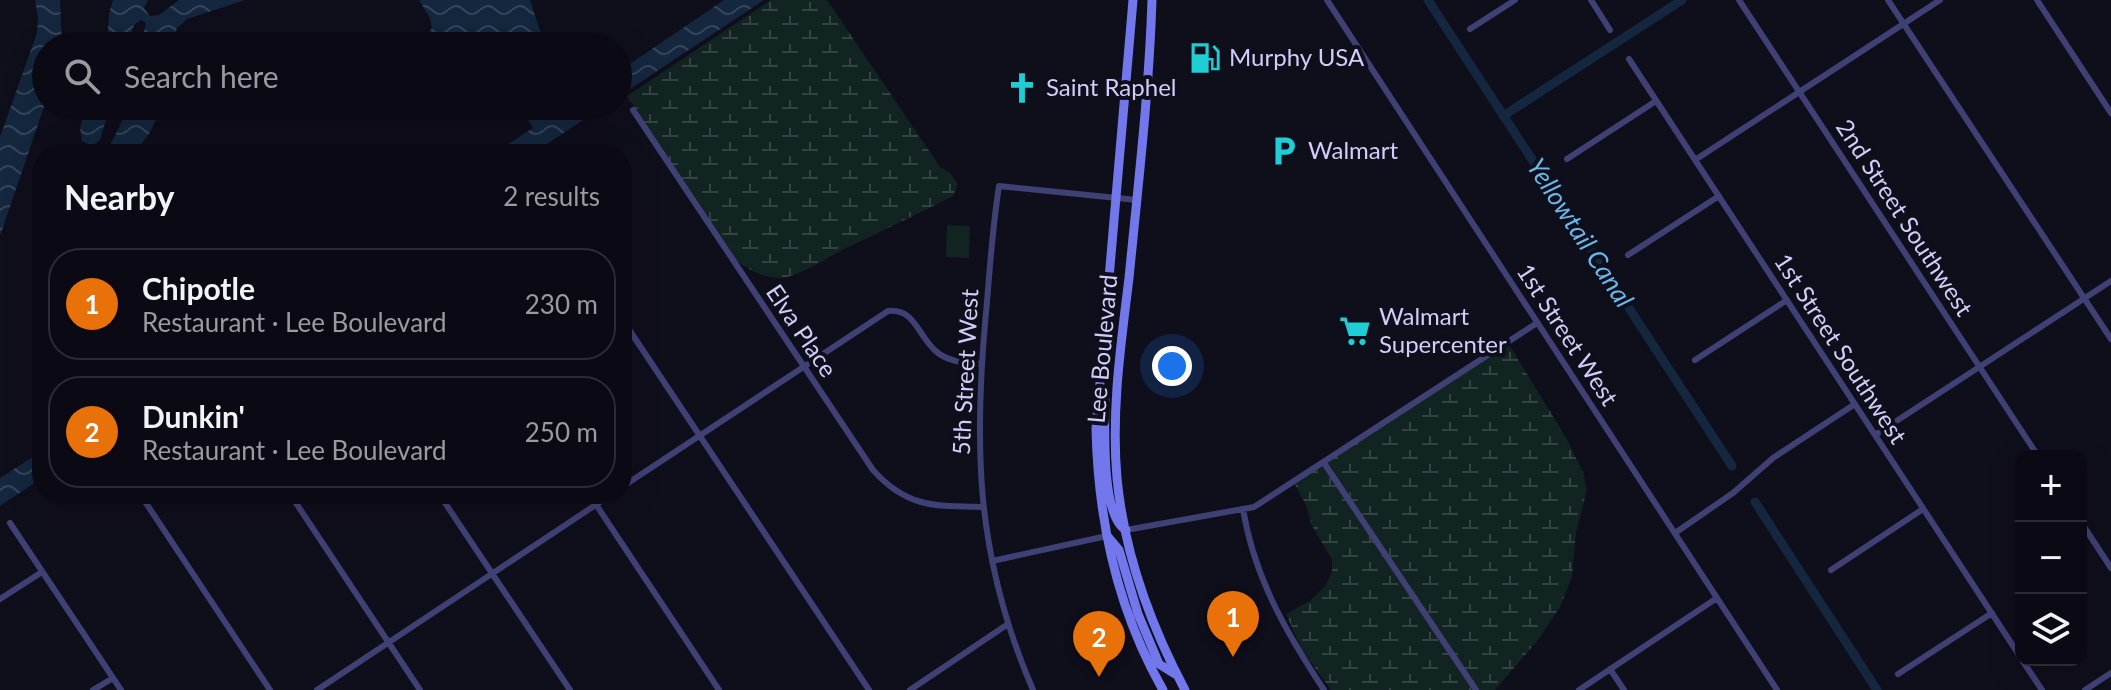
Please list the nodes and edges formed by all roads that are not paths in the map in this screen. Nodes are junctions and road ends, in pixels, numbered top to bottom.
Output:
1 (1133, 0) edge
2 (1152, 0) edge
3 (1327, 0) edge
4 (1515, 0) edge
5 (1591, 0) edge
6 (1739, 0) edge
7 (1888, 0) edge
8 (1940, 0) edge
9 (2037, 0) edge
10 (1903, 24) junction
11 (1470, 29) dead end
12 (1610, 30) dead end
13 (1629, 59) dead end
14 (1799, 92) junction
15 (1656, 101) junction
16 (633, 110) dead end
17 (2111, 113) edge
18 (1567, 159) dead end
19 (1695, 160) junction
20 (1719, 196) junction
21 (1117, 197) junction
22 (1137, 200) junction
23 (1628, 255) dead end
24 (2111, 281) edge
25 (2084, 298) junction
26 (1787, 300) junction
27 (1537, 323) junction
28 (632, 334) edge
29 (2111, 339) edge
30 (1695, 360) dead end
31 (981, 364) junction
32 (804, 366) junction
33 (1979, 367) junction
34 (1101, 375) junction
35 (1855, 404) junction
36 (1875, 435) junction
37 (700, 436) junction
38 (2034, 450) edge
39 (1324, 463) junction
40 (632, 480) edge
41 (147, 504) edge
42 (297, 504) edge
43 (446, 504) edge
44 (596, 505) joint
45 (982, 507) junction
46 (1243, 509) junction
47 (1923, 509) junction
48 (10, 523) dead end
49 (1126, 530) junction
50 (2087, 531) edge
51 (1675, 533) junction
52 (1107, 536) junction
53 (992, 561) junction
54 (2111, 568) edge
55 (1831, 570) dead end
56 (42, 572) junction
57 (493, 573) junction
58 (1717, 598) junction
59 (0, 599) edge
60 (1992, 613) junction
61 (1008, 624) junction
62 (389, 642) junction
63 (2015, 648) edge
64 (2027, 666) edge
65 (1610, 669) junction
66 (2111, 673) edge
67 (1898, 674) dead end
68 (1177, 676) junction
69 (113, 678) junction
70 (93, 690) edge
71 (121, 690) edge
72 (270, 690) edge
73 (317, 690) edge
74 (420, 690) edge
75 (570, 690) edge
76 (719, 690) edge
77 (869, 690) edge
78 (910, 690) edge
79 (1033, 690) edge
80 (1163, 690) edge
81 (1185, 690) edge
82 (1324, 690) edge
83 (1476, 690) edge
84 (1579, 690) edge
85 (1624, 690) edge
86 (1777, 690) edge
87 (2042, 690) edge
88 (2085, 690) edge

1 - 21 main road, Lee Boulevard
2 - 22 main road, Lee Boulevard
3 - 27 street, 1st Street West
4 - 11 street
5 - 12 street
6 - 14 street, 2nd Street Southwest
7 - 10 street
8 - 10 street
9 - 17 street
10 - 14 street
10 - 25 street
13 - 15 street, 1st Street Southwest
14 - 19 street
14 - 33 street, 2nd Street Southwest
15 - 18 street
15 - 19 street, 1st Street Southwest
16 - 32 street, Elva Place
19 - 20 street, 1st Street Southwest
20 - 23 street
20 - 26 street, 1st Street Southwest
21 - 22 street, 5th Street West
21 - 31 street, 5th Street West
21 - 34 main road, Lee Boulevard
22 - 49 main road, Lee Boulevard
24 - 25 street
25 - 29 street
25 - 33 street
26 - 30 street
26 - 35 street, 1st Street Southwest
27 - 39 street
27 - 51 street, 1st Street West
28 - 37 street
31 - 32 street
31 - 45 street, 5th Street West
32 - 37 street
32 - 45 street, Elva Place
33 - 36 street
33 - 38 street, 2nd Street Southwest
34 - 49 main road
34 - 52 main road, Lee Boulevard
35 - 36 street, 1st Street Southwest
35 - 51 street
36 - 47 street, 1st Street Southwest
37 - 40 street
37 - 77 street
39 - 46 street
39 - 83 street
41 - 72 street
42 - 62 street
43 - 57 street
44 - 57 street
44 - 76 street
45 - 53 street, 5th Street West
46 - 49 street
46 - 82 street
47 - 55 street
47 - 60 street, 1st Street Southwest
48 - 56 street
49 - 68 main road, Lee Boulevard
50 - 54 street
51 - 58 street, 1st Street West
52 - 53 street
52 - 68 main road
52 - 80 main road, Lee Boulevard
53 - 61 street, 5th Street West
56 - 59 street
56 - 69 street
57 - 62 street
57 - 75 street
58 - 65 street
58 - 86 street, 1st Street West
60 - 63 street, 1st Street Southwest
60 - 67 street
61 - 78 street
61 - 79 street, 5th Street West
62 - 73 street
62 - 74 street
64 - 87 street, 1st Street Southwest
65 - 84 street
65 - 85 street
66 - 88 street
68 - 81 main road, Lee Boulevard
69 - 70 street
69 - 71 street

